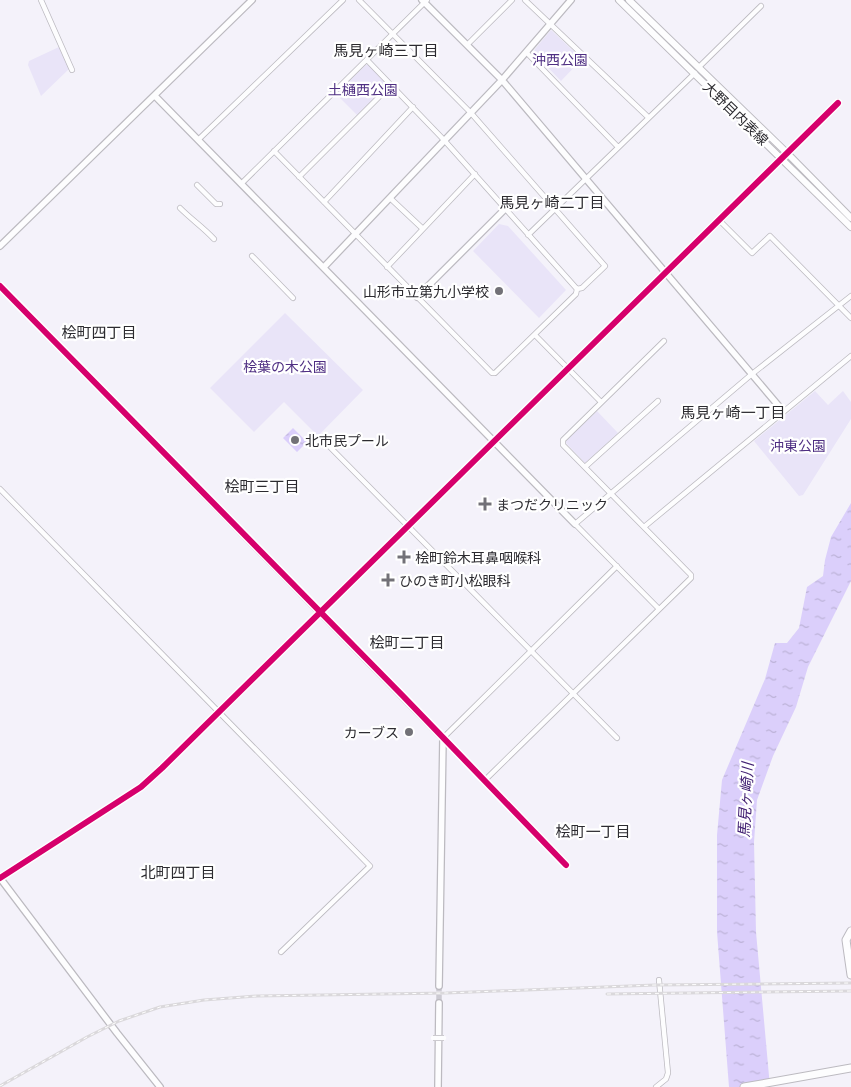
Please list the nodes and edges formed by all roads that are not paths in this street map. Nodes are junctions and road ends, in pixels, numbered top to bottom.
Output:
1 (41, 0) edge
2 (252, 0) edge
3 (343, 0) edge
4 (359, 0) edge
5 (512, 0) edge
6 (526, 0) edge
7 (571, 0) edge
8 (619, 0) edge
9 (629, 0) edge
10 (425, 1) edge
11 (761, 6) dead end
12 (551, 24) junction
13 (393, 34) junction
14 (467, 45) junction
15 (527, 53) junction
16 (367, 60) junction
17 (72, 70) dead end
18 (697, 70) junction
19 (502, 80) junction
20 (391, 85) junction
21 (155, 96) junction
22 (838, 103) dead end
23 (414, 107) junction
24 (471, 113) junction
25 (648, 117) junction
26 (198, 140) junction
27 (444, 140) junction
28 (618, 147) junction
29 (274, 151) junction
30 (787, 153) junction
31 (782, 158) junction
32 (475, 174) junction
33 (299, 176) junction
34 (586, 179) junction
35 (241, 184) junction
36 (197, 186) dead end
37 (390, 198) junction
38 (324, 202) junction
39 (220, 204) dead end
40 (180, 208) dead end
41 (555, 208) junction
42 (505, 209) junction
43 (851, 218) edge
44 (719, 220) junction
45 (851, 227) edge
46 (423, 229) junction
47 (356, 234) junction
48 (528, 235) junction
49 (214, 239) dead end
50 (0, 246) edge
51 (252, 256) dead end
52 (324, 267) junction
53 (387, 267) junction
54 (665, 273) junction
55 (0, 286) edge
56 (578, 289) junction
57 (851, 296) edge
58 (417, 297) junction
59 (293, 298) dead end
60 (839, 305) junction
61 (851, 318) edge
62 (535, 335) junction
63 (664, 341) dead end
64 (851, 356) edge
65 (568, 368) junction
66 (752, 374) junction
67 (658, 401) dead end
68 (601, 402) junction
69 (783, 411) junction
70 (322, 439) dead end
71 (494, 442) junction
72 (585, 467) junction
73 (0, 490) edge
74 (611, 494) junction
75 (575, 524) junction
76 (408, 526) junction
77 (644, 527) junction
78 (617, 566) junction
79 (659, 609) junction
80 (321, 613) junction
81 (532, 651) junction
82 (573, 693) junction
83 (219, 711) junction
84 (443, 738) junction
85 (616, 738) dead end
86 (484, 781) junction
87 (566, 865) dead end
88 (0, 878) edge
89 (851, 931) edge
90 (281, 952) dead end
91 (851, 976) edge
92 (659, 980) dead end
93 (438, 986) tunnel mouth
94 (439, 1003) tunnel mouth
95 (433, 1038) dead end
96 (444, 1038) dead end
97 (851, 1068) edge
98 (160, 1087) edge
99 (438, 1087) edge
100 (656, 1087) edge
101 (744, 1087) edge

1 - 17 street
2 - 21 street
3 - 26 street
4 - 13 street
5 - 14 street
6 - 12 street
7 - 12 street
8 - 18 main road, 大野目内表線
9 - 18 main road, 大野目内表線
10 - 13 street
10 - 14 street
11 - 18 street
12 - 15 street
12 - 25 street
13 - 16 street
13 - 24 street
14 - 19 street
15 - 19 street
15 - 28 street
16 - 20 street
16 - 29 street
18 - 25 street
18 - 30 main road, 大野目内表線
18 - 31 main road, 大野目内表線
19 - 24 street
19 - 34 street
20 - 23 street
20 - 33 street
21 - 26 street
21 - 50 street
22 - 30 street
23 - 27 street
23 - 38 street
24 - 27 street
24 - 41 street
25 - 28 street
26 - 35 street
27 - 32 street
27 - 37 street
28 - 34 street
29 - 33 street
29 - 35 street
30 - 31 street
30 - 43 main road, 大野目内表線
31 - 44 street
31 - 45 main road, 大野目内表線
32 - 42 street
32 - 46 street
33 - 38 street
34 - 41 street
34 - 54 street
35 - 52 street
36 - 39 street
37 - 46 street
37 - 47 street
38 - 47 street
40 - 49 street
41 - 48 street
41 - 56 street
42 - 48 street
42 - 58 street
44 - 54 street
44 - 60 street
46 - 53 street
47 - 52 street
47 - 53 street
48 - 56 street
51 - 59 street
52 - 71 street
53 - 58 street
54 - 65 street
54 - 66 street
55 - 80 street
56 - 62 street
57 - 60 street
58 - 62 street
60 - 61 street
60 - 66 street
62 - 65 street
63 - 68 street
64 - 69 street
65 - 68 street
65 - 71 street
66 - 69 street
66 - 74 street
67 - 72 street
68 - 72 street
69 - 77 street
70 - 76 street
71 - 75 street
71 - 76 street
72 - 74 street
73 - 83 street
74 - 75 street
74 - 77 street
75 - 78 street
76 - 80 street
76 - 81 street
77 - 79 street
78 - 79 street
78 - 81 street
79 - 82 street
80 - 83 street
80 - 84 street
81 - 82 street
81 - 84 street
82 - 85 street
82 - 86 street
83 - 88 street
83 - 90 street
84 - 86 street
84 - 93 street
86 - 87 street
88 - 98 street
89 - 91 main road
92 - 100 street
94 - 99 street
95 - 96 street, bridge
97 - 101 main road

